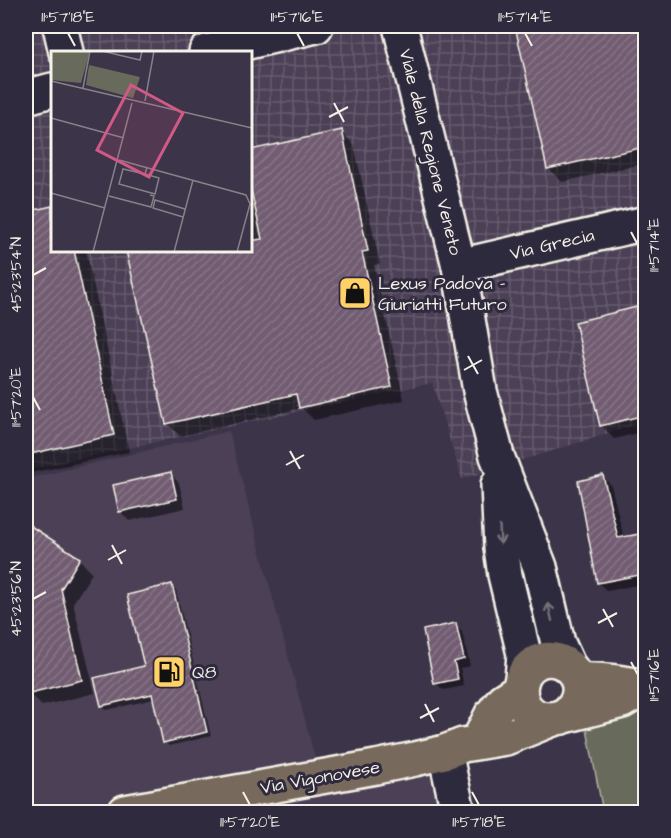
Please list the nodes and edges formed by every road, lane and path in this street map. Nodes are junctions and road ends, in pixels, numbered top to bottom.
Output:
1 (60, 26) edge
2 (316, 26) edge
3 (400, 26) edge
4 (66, 51) edge
5 (211, 51) edge
6 (51, 90) edge
7 (26, 97) edge
8 (645, 223) edge
9 (459, 266) junction
10 (497, 456) junction
11 (573, 674) junction
12 (521, 684) junction
13 (645, 687) edge
14 (557, 718) junction
15 (478, 742) junction
16 (445, 752) junction
17 (124, 813) edge
18 (458, 813) edge

1 - 4 street
2 - 5 street
3 - 9 street, Viale della Regione Veneto
6 - 7 street
8 - 9 street, Via Grecia
9 - 10 street, Viale della Regione Veneto
11 -> 10 street, Viale della Regione Veneto
10 -> 12 street, Viale della Regione Veneto
11 - 12 main road, Via Vigonovese
11 - 13 main road, Via Vigonovese
11 - 14 main road
12 - 14 main road
12 - 15 main road, Via Vigonovese
13 - 14 main road, Via Vigonovese
14 - 15 main road, Via Vigonovese
15 - 16 main road, Via Vigonovese
16 - 17 main road, Via Vigonovese
16 - 18 street

